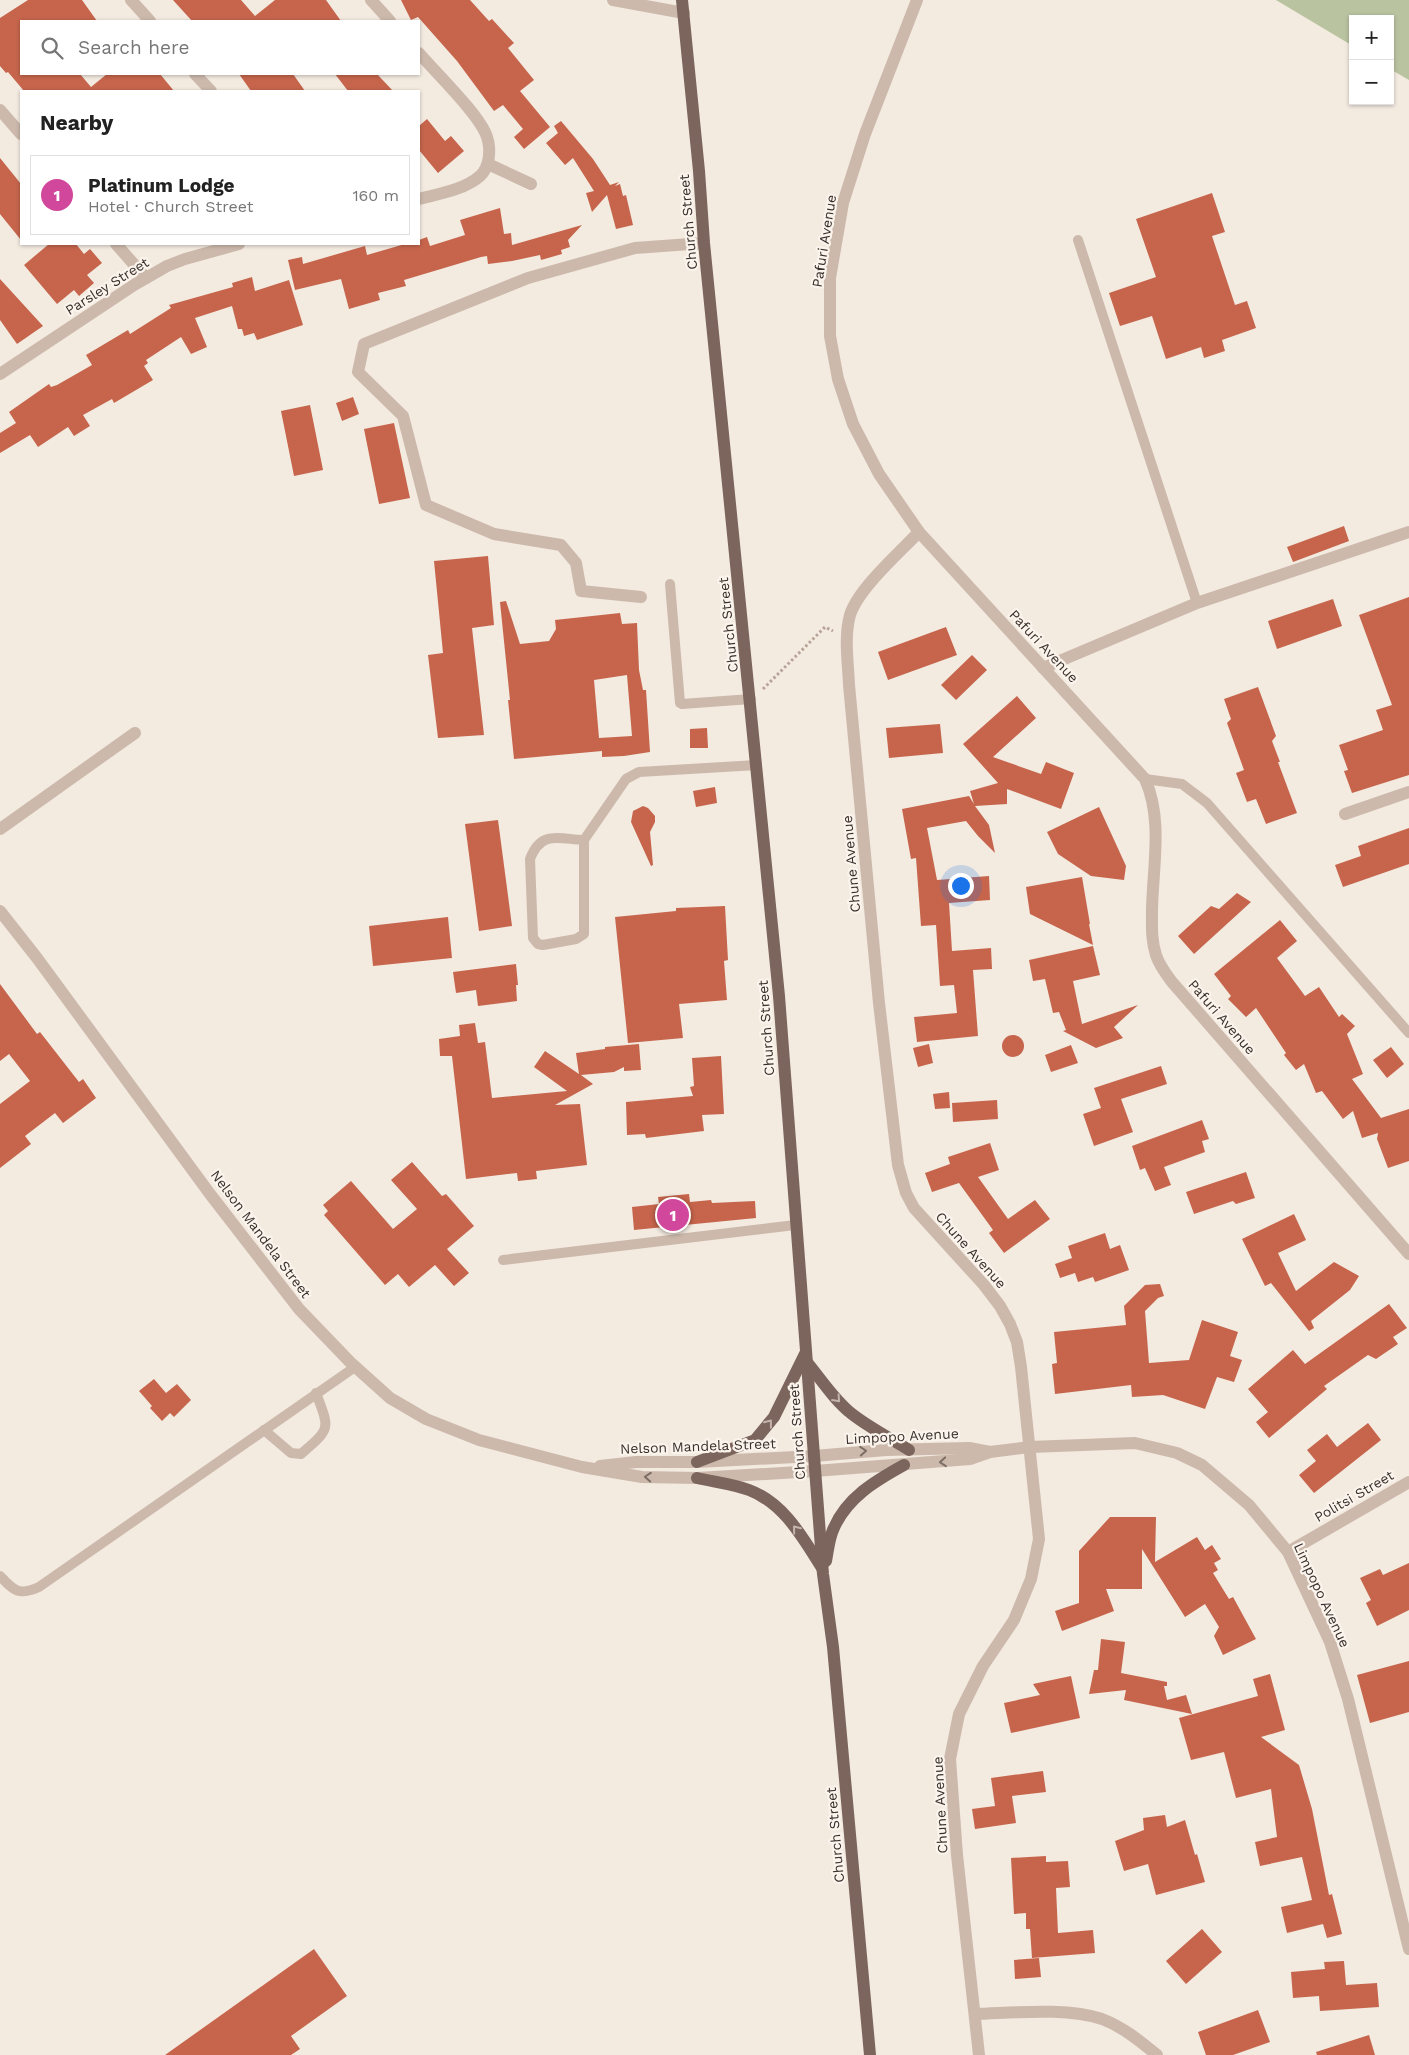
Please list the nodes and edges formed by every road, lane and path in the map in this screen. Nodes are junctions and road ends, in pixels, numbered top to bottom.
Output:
1 (131, 0) edge
2 (371, 0) edge
3 (613, 0) edge
4 (917, 0) edge
5 (683, 6) edge
6 (149, 20) edge
7 (389, 20) edge
8 (420, 54) edge
9 (196, 75) edge
10 (209, 90) edge
11 (0, 110) edge
12 (20, 133) edge
13 (488, 164) junction
14 (532, 184) dead end
15 (420, 199) edge
16 (1078, 240) dead end
17 (704, 243) junction
18 (117, 245) edge
19 (235, 245) edge
20 (146, 278) junction
21 (0, 373) edge
22 (919, 532) junction
23 (1409, 532) edge
24 (670, 584) dead end
25 (641, 597) dead end
26 (1197, 603) junction
27 (847, 638) junction
28 (1043, 668) junction
29 (762, 690) dead end
30 (751, 699) junction
31 (135, 733) dead end
32 (757, 765) junction
33 (1145, 779) junction
34 (1409, 792) edge
35 (1345, 814) dead end
36 (0, 829) edge
37 (584, 840) junction
38 (0, 911) edge
39 (1409, 1033) edge
40 (795, 1224) junction
41 (1409, 1254) edge
42 (503, 1260) dead end
43 (806, 1358) junction
44 (355, 1367) junction
45 (316, 1393) junction
46 (264, 1430) junction
47 (1030, 1446) junction
48 (909, 1450) junction
49 (990, 1452) junction
50 (814, 1456) junction
51 (697, 1462) junction
52 (904, 1465) junction
53 (582, 1467) junction
54 (815, 1471) junction
55 (697, 1478) junction
56 (1409, 1482) edge
57 (1288, 1552) junction
58 (823, 1572) junction
59 (0, 1576) edge
60 (1409, 1948) edge
61 (975, 2014) junction
62 (867, 2054) edge
63 (979, 2055) edge
64 (1157, 2055) edge

1 - 6 street
2 - 7 street
3 - 5 street
4 - 22 street, Pafuri Avenue
5 - 17 main road, Church Street
8 - 13 street
9 - 10 street
11 - 12 street
13 - 14 street
13 - 15 street
16 - 26 lane
17 - 25 street
17 - 30 main road, Church Street
18 - 20 street
19 - 20 street, Parsley Street
20 - 21 street, Parsley Street
22 - 27 street, Chune Avenue
22 - 28 street, Pafuri Avenue
23 - 26 street
24 - 30 lane
26 - 28 street
27 - 29 path
27 - 47 street, Chune Avenue
28 - 33 street, Pafuri Avenue
30 - 32 main road, Church Street
31 - 36 street
32 - 37 lane
32 - 40 main road, Church Street
33 - 39 lane
33 - 41 street, Pafuri Avenue
34 - 35 street
37 - 37 lane
38 - 44 street, Nelson Mandela Street
40 - 42 lane
40 - 43 main road, Church Street
43 -> 48 main road
43 - 50 main road, Church Street
51 -> 43 main road
44 - 45 lane
44 - 53 street, Nelson Mandela Street
45 - 46 lane
45 - 46 lane
46 - 59 lane
47 - 49 street, Limpopo Avenue
47 - 57 street, Limpopo Avenue
47 - 61 street, Chune Avenue
48 - 49 street, Limpopo Avenue
50 -> 48 street, Limpopo Avenue
49 -> 52 street, Limpopo Avenue
50 - 51 street, Nelson Mandela Street
50 - 54 main road, Church Street
51 - 53 street, Nelson Mandela Street
52 - 54 street, Limpopo Avenue
52 - 58 main road
55 -> 53 street, Nelson Mandela Street
54 - 55 street, Nelson Mandela Street
54 - 58 main road, Church Street
58 -> 55 main road
56 - 57 street, Politsi Street
57 - 60 street, Limpopo Avenue
58 - 62 main road, Church Street
61 - 63 street, Chune Avenue
61 - 64 street

